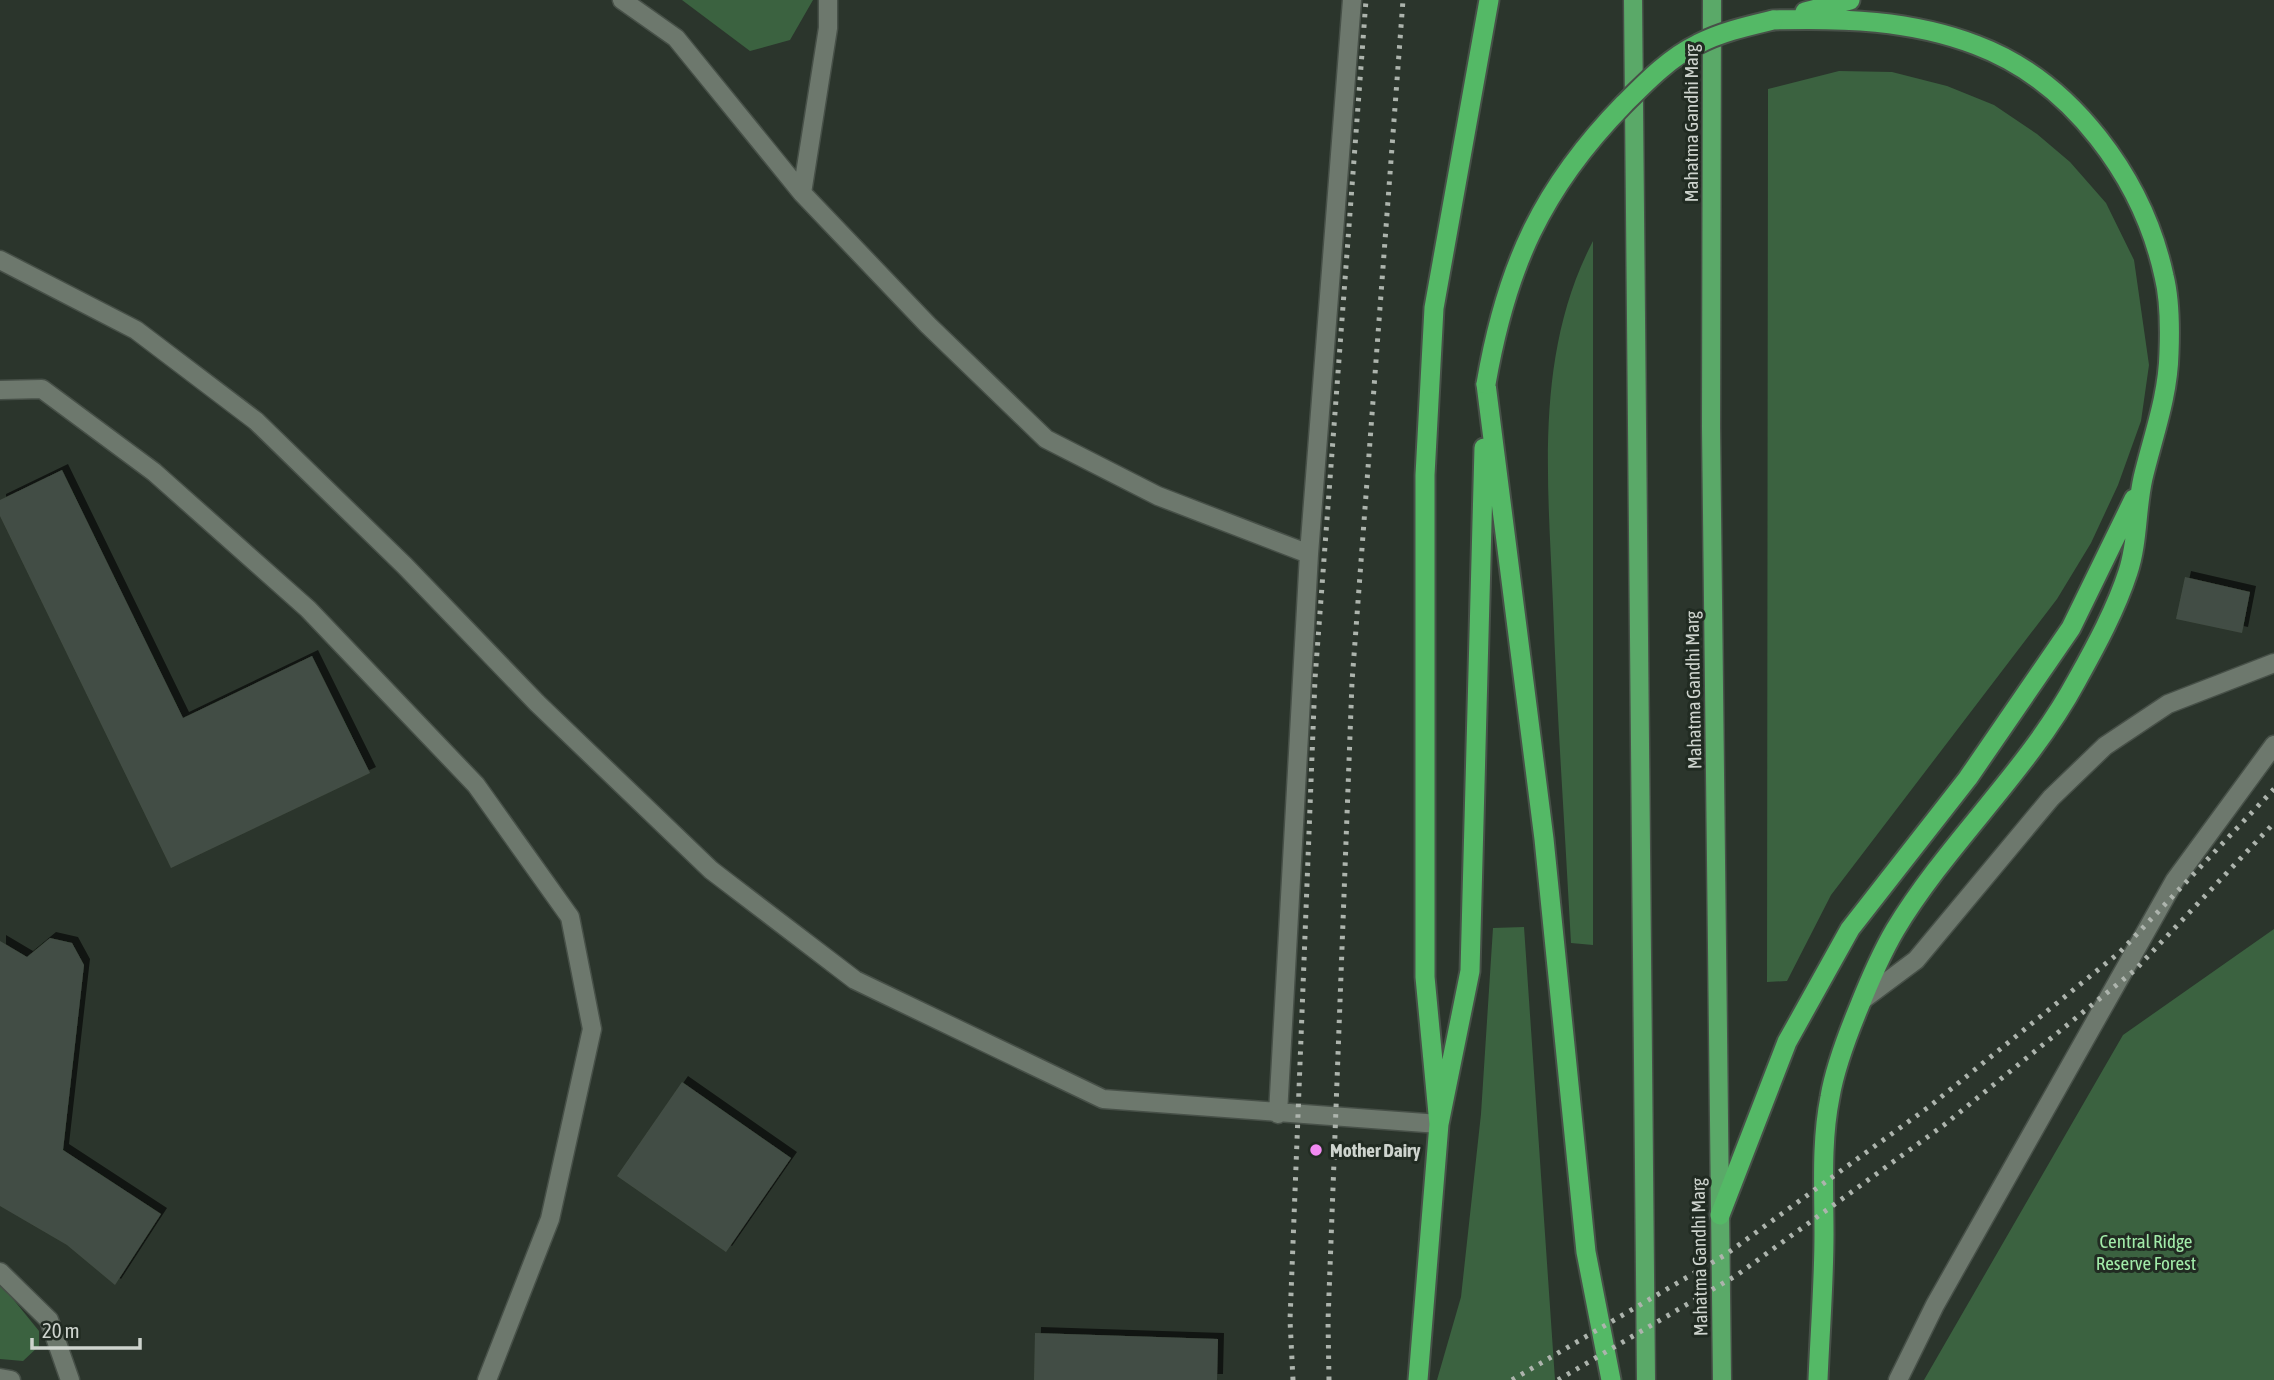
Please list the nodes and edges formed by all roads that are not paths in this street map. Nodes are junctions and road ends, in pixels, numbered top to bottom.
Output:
1 (622, 0) edge
2 (828, 0) edge
3 (1352, 0) edge
4 (1489, 0) edge
5 (1633, 0) edge
6 (1712, 0) edge
7 (1850, 0) edge
8 (1773, 20) junction
9 (802, 193) junction
10 (0, 260) edge
11 (1486, 384) junction
12 (0, 390) edge
13 (2143, 479) junction
14 (1309, 554) junction
15 (2274, 663) edge
16 (2274, 745) edge
17 (1861, 1001) junction
18 (1278, 1114) junction
19 (1438, 1124) junction
20 (1720, 1215) junction
21 (0, 1272) edge
22 (0, 1378) edge
23 (12, 1380) edge
24 (70, 1380) edge
25 (487, 1380) edge
26 (1418, 1380) edge
27 (1611, 1380) edge
28 (1646, 1380) edge
29 (1722, 1380) edge
30 (1818, 1380) edge
31 (1898, 1380) edge

1 - 9 street
2 - 9 street
3 - 14 street
4 - 19 highway
5 - 28 main road
6 - 20 main road, Mahatma Gandhi Marg
7 - 8 highway
8 - 11 highway, bridge
8 - 13 highway
9 - 14 street
10 - 18 street
11 - 19 highway
11 - 27 highway
12 - 25 street
13 - 17 highway
13 - 20 highway
14 - 18 street
15 - 17 street
16 - 31 street
17 - 30 highway
18 - 19 street
19 - 26 highway
20 - 29 main road, Mahatma Gandhi Marg
21 - 24 street
22 - 23 street

